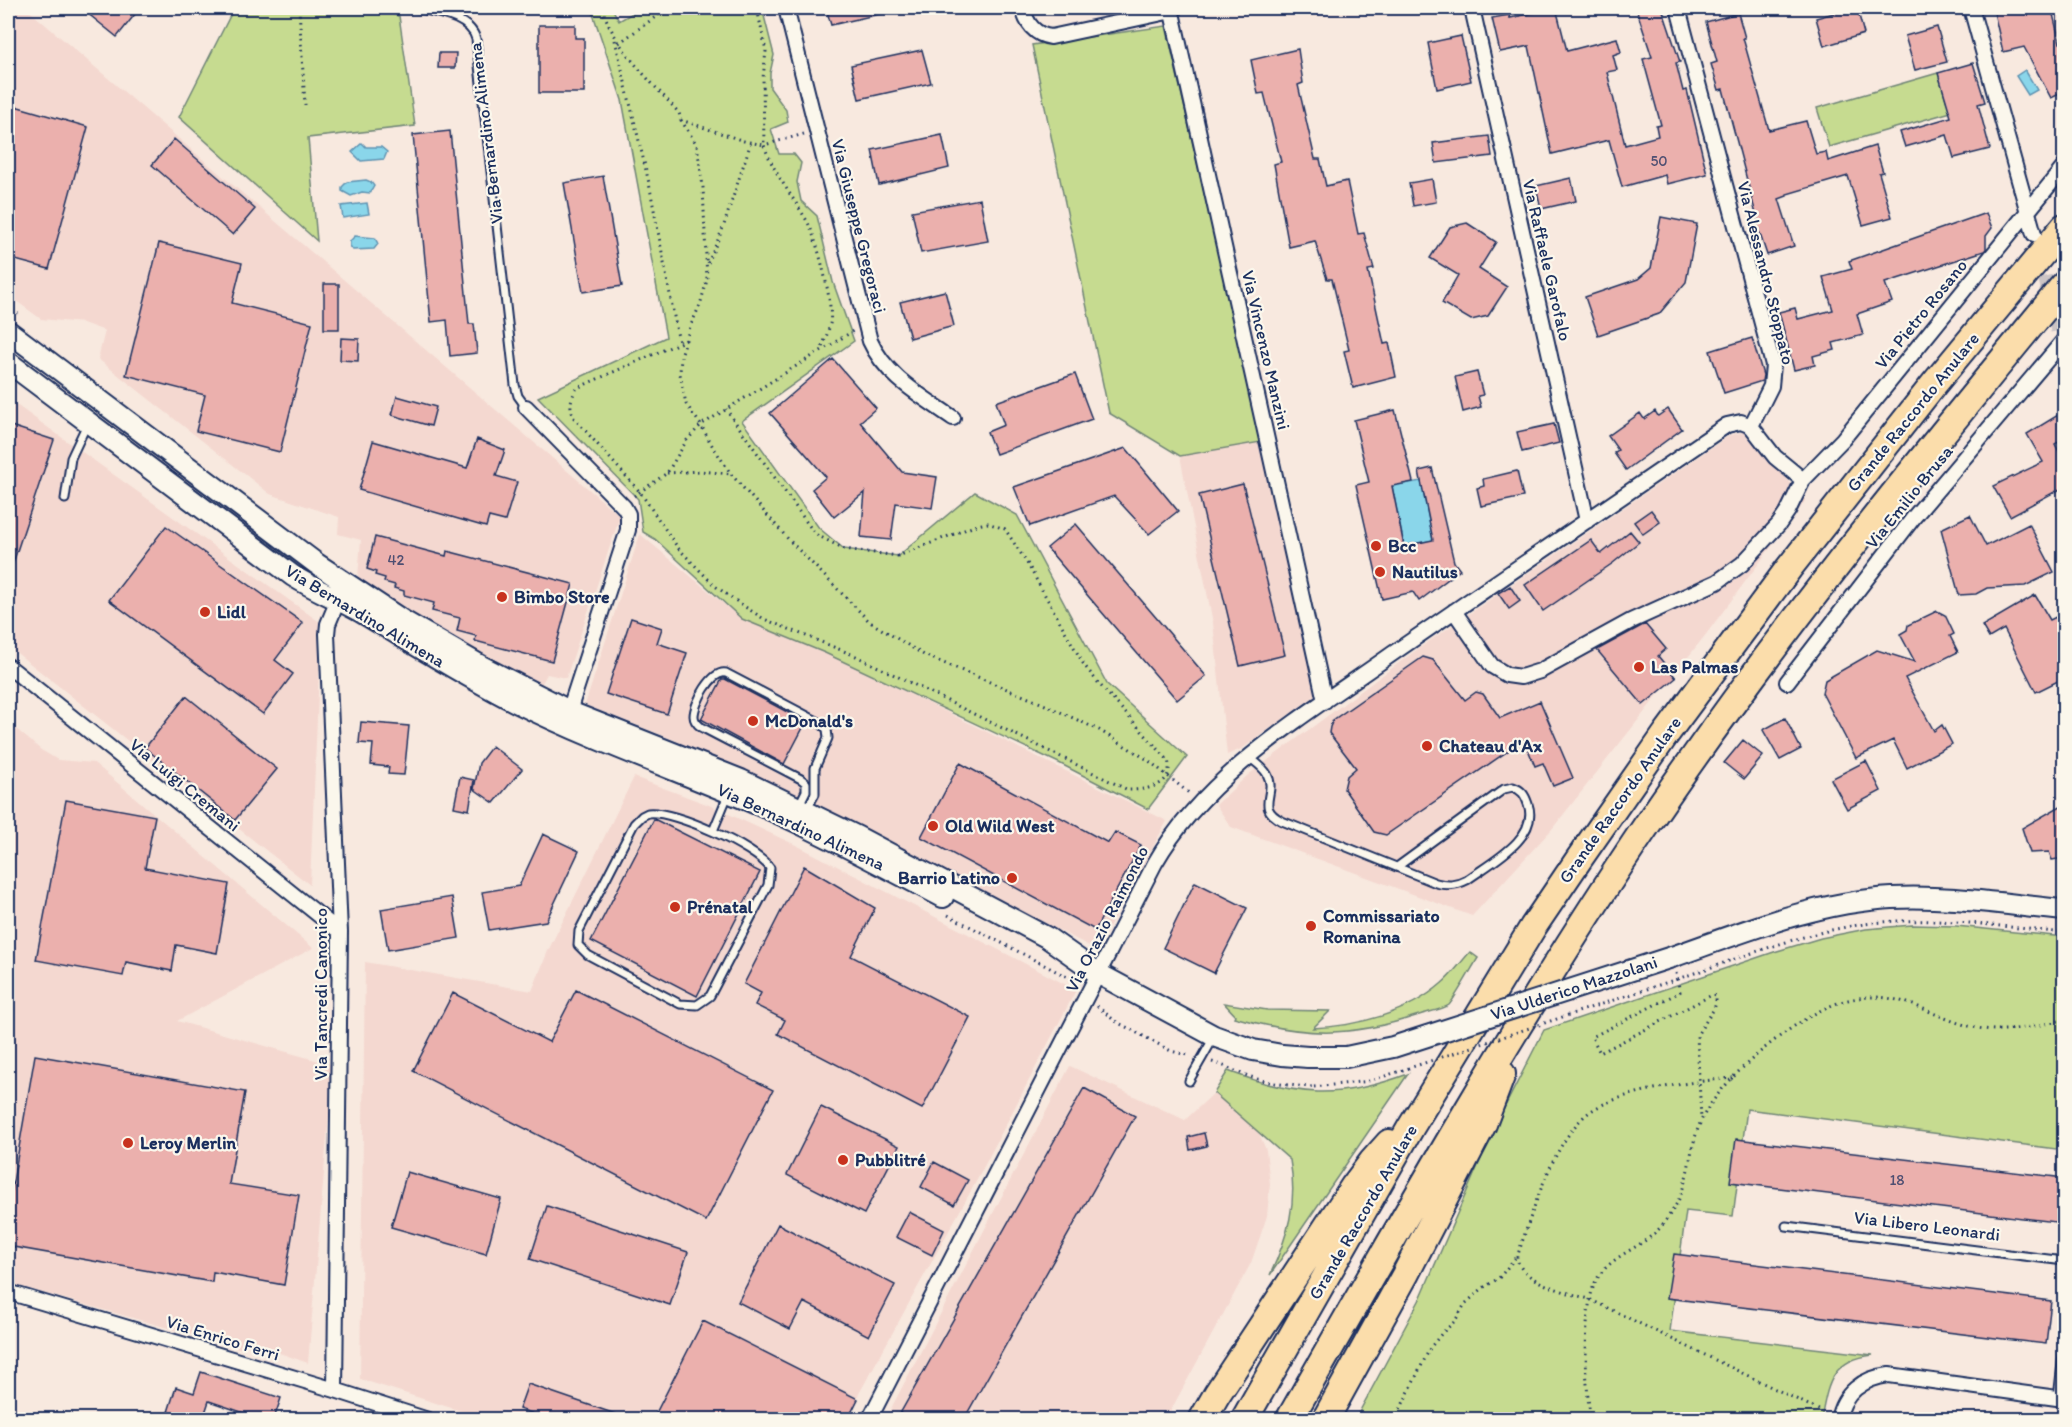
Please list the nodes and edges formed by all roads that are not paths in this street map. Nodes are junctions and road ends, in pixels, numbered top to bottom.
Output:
1 (417, 8) edge
2 (786, 8) edge
3 (1023, 8) edge
4 (1472, 8) edge
5 (1678, 8) edge
6 (1971, 8) edge
7 (1171, 9) edge
8 (2064, 167) edge
9 (2029, 210) junction
10 (2064, 227) edge
11 (2034, 234) dead end
12 (2064, 285) edge
13 (8, 331) edge
14 (2062, 343) edge
15 (8, 362) edge
16 (526, 407) joint
17 (952, 418) dead end
18 (88, 422) junction
19 (1751, 426) junction
20 (1803, 480) junction
21 (65, 498) dead end
22 (1587, 521) junction
23 (338, 600) junction
24 (1454, 611) junction
25 (8, 666) edge
26 (1787, 682) dead end
27 (1325, 701) junction
28 (569, 711) junction
29 (1249, 757) junction
30 (729, 792) junction
31 (802, 809) junction
32 (713, 831) junction
33 (1397, 867) junction
34 (2064, 910) edge
35 (340, 932) junction
36 (1099, 974) junction
37 (1214, 1036) junction
38 (1513, 1036) junction
39 (1189, 1081) dead end
40 (1411, 1127) junction
41 (1786, 1226) dead end
42 (2064, 1261) edge
43 (8, 1292) edge
44 (2064, 1346) edge
45 (336, 1390) junction
46 (2061, 1398) edge
47 (428, 1419) edge
48 (869, 1419) edge
49 (1202, 1419) edge
50 (1244, 1419) edge
51 (1289, 1419) edge
52 (1325, 1419) edge
53 (1838, 1419) edge

1 - 16 lane, Via Bernardino Alimena
2 - 17 street, Via Giuseppe Gregoraci
3 - 7 street
4 - 22 street, Via Raffaele Garofalo
5 - 19 street, Via Alessandro Stoppato
6 - 9 street
7 - 27 street, Via Vincenzo Manzini
8 - 9 street, Via Pietro Rosano
9 - 11 street
9 - 20 street, Via Pietro Rosano
10 - 40 highway, Grande Raccordo Anulare
12 - 38 highway, Grande Raccordo Anulare
13 - 28 street, Via Bernardino Alimena
14 - 26 street, Via Emilio Brusa
15 - 18 street, Via Bernardino Alimena
16 - 28 street, Via Bernardino Alimena
18 - 21 lane
18 - 23 street, Via Bernardino Alimena
19 - 20 street
19 - 22 street
20 - 24 street
22 - 24 street, Via Orazio Raimondo
23 - 30 street, Via Bernardino Alimena
23 - 35 street, Via Tancredi Canonico
24 - 27 street, Via Orazio Raimondo
25 - 35 street, Via Luigi Cremani
27 - 29 street, Via Orazio Raimondo
28 - 31 street, Via Bernardino Alimena
29 - 33 lane
29 - 36 street, Via Orazio Raimondo
30 - 32 lane
30 - 36 street, Via Bernardino Alimena
31 - 31 lane
31 - 36 street, Via Bernardino Alimena
32 - 32 lane
33 - 33 lane
34 - 37 street, Via Ulderico Mazzolani, bridge
35 - 45 street, Via Tancredi Canonico
36 - 37 street, Via Ulderico Mazzolani
36 - 48 street, Via Orazio Raimondo
37 - 39 lane
38 - 51 highway, Grande Raccordo Anulare
38 - 52 highway
40 - 49 highway
40 - 50 highway, Grande Raccordo Anulare
41 - 42 lane, Via Libero Leonardi
43 - 45 street, Via Enrico Ferri
44 - 46 lane
45 - 47 street, Via Enrico Ferri
46 - 53 street

